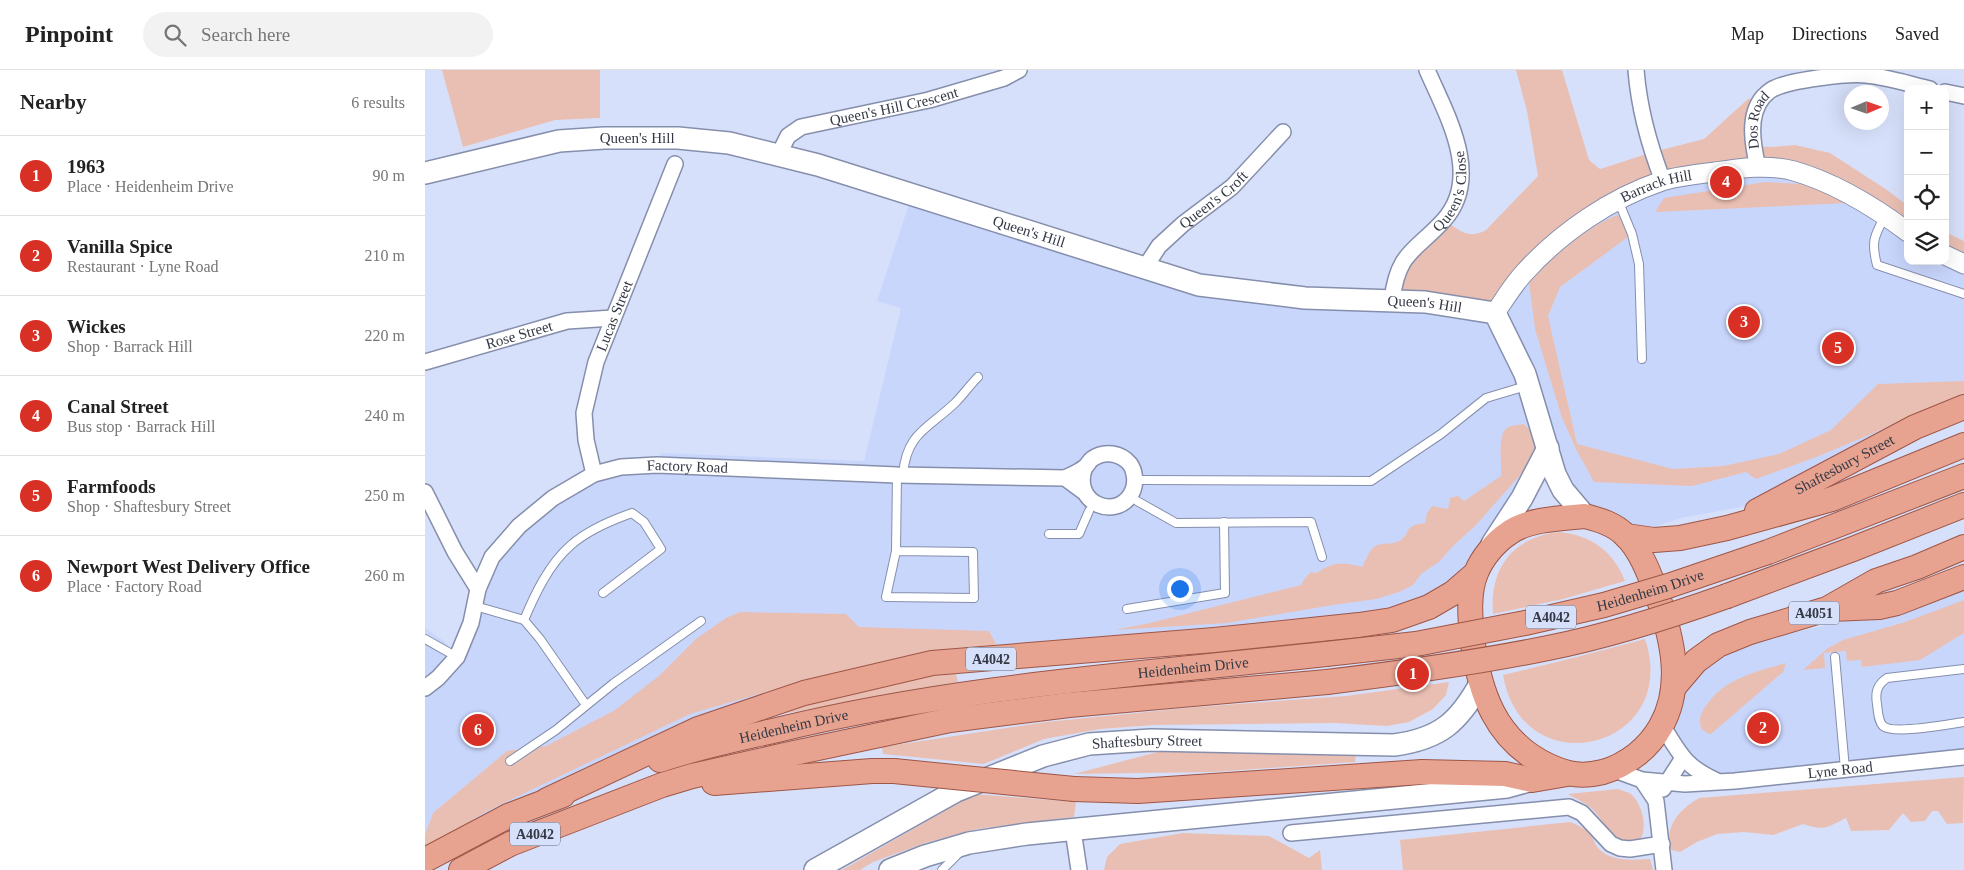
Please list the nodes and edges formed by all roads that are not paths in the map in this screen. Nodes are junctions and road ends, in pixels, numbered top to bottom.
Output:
1 (1019, 70) edge
2 (1427, 70) edge
3 (1636, 70) edge
4 (1866, 72) edge
5 (1915, 85) edge
6 (1949, 93) edge
7 (1964, 96) edge
8 (1283, 132) dead end
9 (779, 154) junction
10 (675, 164) dead end
11 (1758, 168) junction
12 (425, 173) edge
13 (1663, 181) junction
14 (1618, 200) junction
15 (1885, 215) junction
16 (1904, 229) edge
17 (1949, 258) edge
18 (1964, 264) edge
19 (1144, 269) junction
20 (1964, 294) edge
21 (1392, 300) junction
22 (1495, 313) junction
23 (613, 318) junction
24 (1642, 359) dead end
25 (425, 362) edge
26 (978, 377) dead end
27 (1528, 385) junction
28 (1964, 407) edge
29 (1964, 445) edge
30 (1548, 448) junction
31 (1085, 467) junction
32 (594, 474) junction
33 (900, 475) junction
34 (1964, 476) edge
35 (1065, 478) junction
36 (1136, 486) junction
37 (425, 492) edge
38 (1092, 502) junction
39 (1964, 505) edge
40 (1585, 516) junction
41 (1224, 522) junction
42 (1727, 528) junction
43 (1049, 534) dead end
44 (1626, 536) junction
45 (1964, 547) edge
46 (896, 551) junction
47 (1322, 557) dead end
48 (1480, 565) junction
49 (1964, 577) edge
50 (478, 589) junction
51 (603, 593) dead end
52 (475, 606) junction
53 (1127, 609) dead end
54 (1827, 609) junction
55 (524, 620) junction
56 (701, 621) dead end
57 (425, 638) edge
58 (457, 657) junction
59 (1835, 657) dead end
60 (1964, 669) edge
61 (1481, 682) junction
62 (425, 688) edge
63 (1673, 688) junction
64 (586, 706) junction
65 (1964, 722) edge
66 (1662, 725) junction
67 (1964, 757) edge
68 (1683, 758) junction
69 (510, 761) dead end
70 (1612, 769) junction
71 (1845, 769) junction
72 (1567, 774) junction
73 (1532, 780) junction
74 (1642, 780) junction
75 (1717, 782) junction
76 (1667, 783) junction
77 (547, 800) junction
78 (1656, 802) junction
79 (612, 804) junction
80 (1073, 830) junction
81 (1291, 834) dead end
82 (969, 843) junction
83 (1662, 844) junction
84 (425, 860) edge
85 (461, 870) edge
86 (815, 870) edge
87 (890, 870) edge
88 (942, 870) edge
89 (1079, 870) edge
90 (1664, 870) edge

1 - 9 street, Queen's Hill Crescent
2 - 21 street, Queen's Close
3 - 13 street
4 - 5 street, Dos Road
4 - 11 street, Dos Road
6 - 7 street
8 - 19 street, Queen's Croft
9 - 12 main road, Queen's Hill
9 - 19 main road, Queen's Hill
10 - 23 street, Lucas Street
11 - 13 street, Barrack Hill
11 - 15 street, Barrack Hill
13 - 14 street, Barrack Hill
14 - 22 street, Barrack Hill
14 - 24 lane
15 - 16 street, Barrack Hill
15 - 20 lane
17 - 18 street
19 - 21 main road, Queen's Hill
21 - 22 main road, Queen's Hill
22 - 27 main road
23 - 25 street, Rose Street
23 - 32 street, Lucas Street
26 - 33 lane
27 - 30 main road
27 - 36 lane
28 - 42 main road, Shaftesbury Street
29 - 42 main road, A4042
30 - 40 main road
30 - 48 main road
31 - 35 street
31 - 36 street
31 - 38 street
32 - 33 street, Factory Road
32 - 50 street, Factory Road
33 - 35 street, Factory Road
33 - 46 lane
34 - 77 main road, Heidenheim Drive / A4042, bridge
35 - 38 street
36 - 38 street
36 - 41 lane
37 - 50 street
38 - 43 lane
39 - 79 main road, Heidenheim Drive / A4042, bridge
40 - 44 main road, A4042
40 - 48 main road, A4042
41 - 47 lane
41 - 53 lane
42 - 44 main road, A4042
44 - 63 main road, A4042
45 - 54 main road, A4051
46 - 46 lane
48 - 61 main road, A4042
48 - 77 main road, A4042
49 - 54 main road
50 - 52 street, Factory Road
51 - 55 lane
52 - 55 lane
52 - 58 street, Factory Road
54 - 63 main road, A4051
55 - 64 lane
56 - 64 lane
57 - 58 lane
58 - 62 street, Factory Road
59 - 71 lane
60 - 65 lane
61 - 72 main road, A4042
61 - 86 main road, Shaftesbury Street
63 - 66 main road, A4042
64 - 69 lane
66 - 68 street
66 - 70 main road, A4042
67 - 71 street, Lyne Road
68 - 75 street
68 - 76 street
70 - 72 main road, A4042
70 - 74 street, Lyne Road
71 - 75 street, Lyne Road
72 - 73 main road
73 - 79 main road, A4042, bridge
73 - 80 main road
74 - 76 street, Lyne Road
74 - 78 street
75 - 76 street, Lyne Road
76 - 78 street
77 - 84 main road, Heidenheim Drive / A4042
78 - 83 street
79 - 85 main road, Heidenheim Drive / A4042
80 - 82 main road
80 - 89 street
81 - 83 street
82 - 87 main road
82 - 88 lane
83 - 90 street

